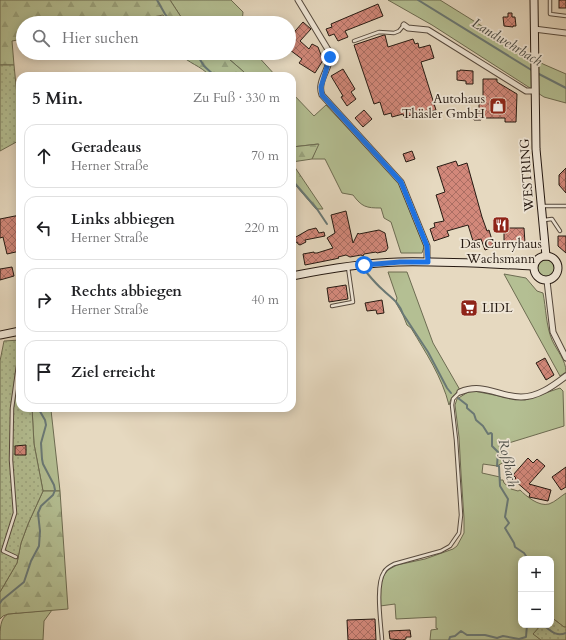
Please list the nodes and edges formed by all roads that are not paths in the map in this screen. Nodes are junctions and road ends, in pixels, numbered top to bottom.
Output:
1 (298, 0) edge
2 (534, 0) edge
3 (550, 0) edge
4 (566, 16) edge
5 (404, 25) joint
6 (534, 29) junction
7 (566, 32) edge
8 (354, 41) dead end
9 (534, 89) junction
10 (541, 206) junction
11 (566, 206) edge
12 (542, 220) junction
13 (560, 231) dead end
14 (546, 256) junction
15 (428, 262) junction
16 (348, 266) junction
17 (533, 266) junction
18 (566, 267) edge
19 (558, 268) junction
20 (296, 275) edge
21 (547, 280) junction
22 (332, 306) dead end
23 (16, 332) edge
24 (2, 335) edge
25 (566, 358) edge
26 (566, 376) edge
27 (16, 380) edge
28 (460, 392) joint
29 (16, 557) dead end
30 (382, 640) edge

1 - 15 street
2 - 6 main road, WESTRING
3 - 4 lane
5 - 8 lane
5 - 9 street
6 - 7 street
6 - 9 main road, WESTRING
9 - 10 main road, WESTRING
10 - 11 lane
10 - 12 main road, WESTRING
12 - 13 lane
12 - 14 main road, WESTRING
14 - 17 main road
14 - 19 main road
15 - 16 main road
15 - 17 main road
16 - 20 main road
16 - 22 lane
17 - 21 main road
18 - 19 main road
19 - 21 main road
21 - 25 street
23 - 24 main road
26 - 28 street
27 - 29 lane
28 - 30 lane

